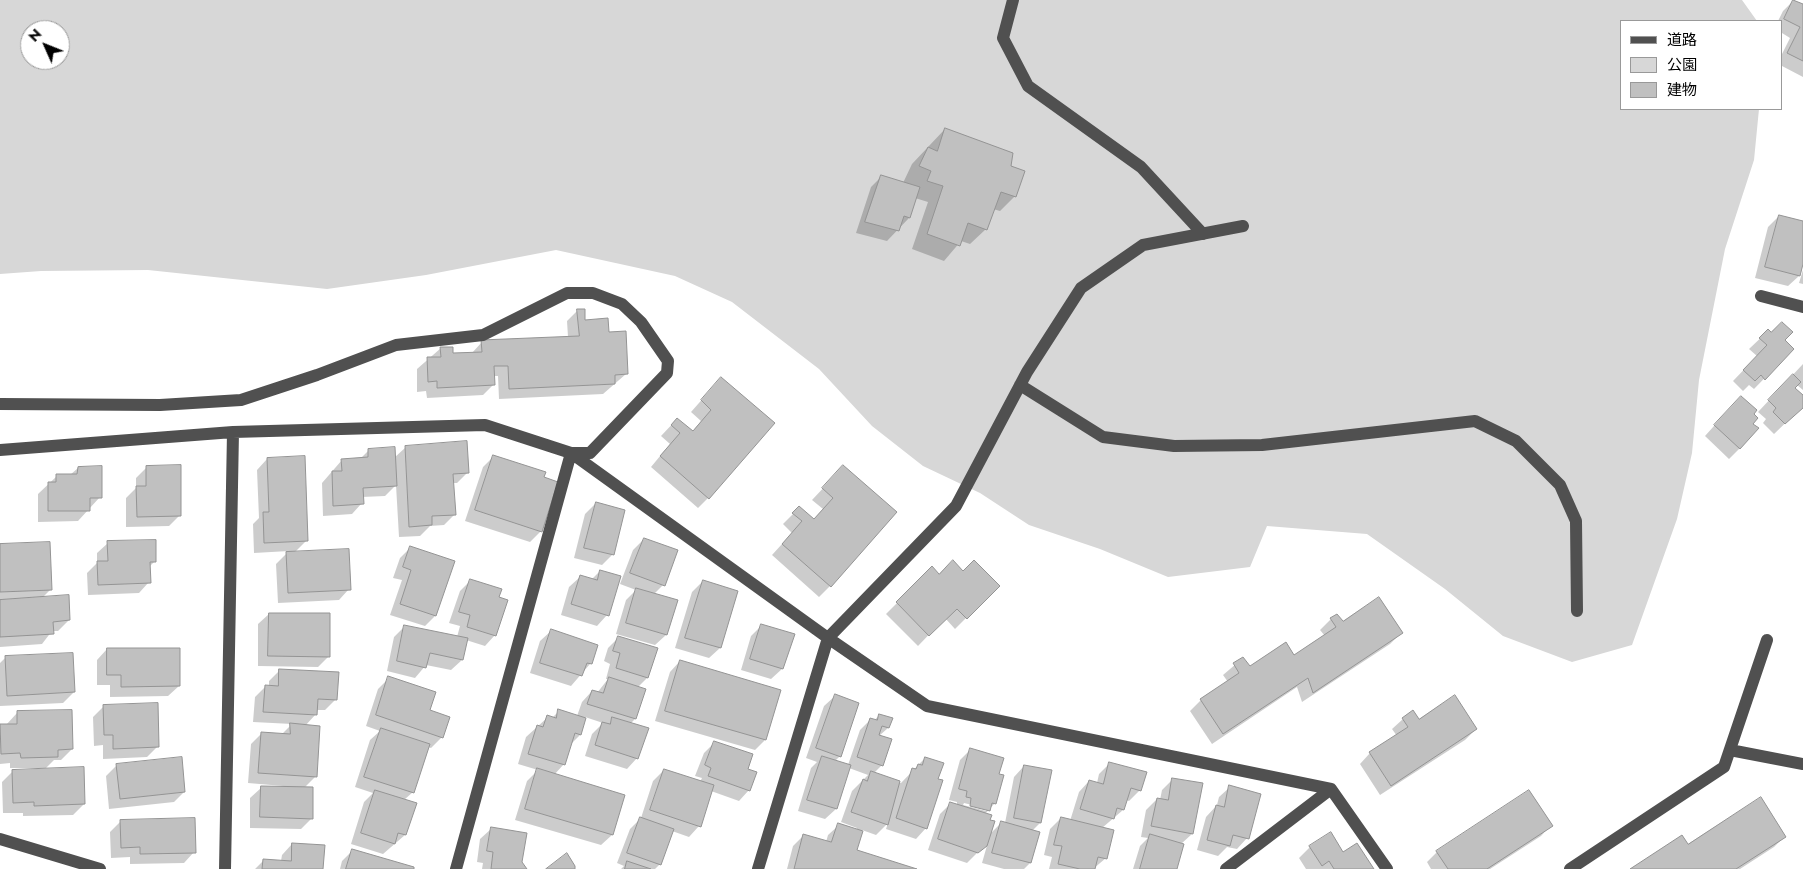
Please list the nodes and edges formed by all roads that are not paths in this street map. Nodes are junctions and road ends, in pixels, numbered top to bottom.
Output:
1 (1013, 0) edge
2 (1243, 226) dead end
3 (1203, 234) junction
4 (1761, 296) dead end
5 (1803, 308) edge
6 (1020, 384) junction
7 (0, 404) edge
8 (232, 432) junction
9 (0, 450) edge
10 (571, 453) junction
11 (1577, 611) dead end
12 (828, 638) junction
13 (1767, 640) dead end
14 (1730, 750) junction
15 (1803, 764) edge
16 (1331, 789) junction
17 (0, 839) edge
18 (100, 869) edge
19 (225, 869) edge
20 (456, 869) edge
21 (758, 869) edge
22 (1226, 869) edge
23 (1387, 869) edge
24 (1570, 869) edge

1 - 3 street
2 - 3 street
3 - 6 street
4 - 5 street
6 - 11 street
6 - 12 street
7 - 10 street
8 - 9 street
8 - 10 street
8 - 19 street
10 - 12 street
10 - 20 street
12 - 16 street
12 - 21 street
13 - 14 street
14 - 15 street
14 - 24 street
16 - 22 street
16 - 23 street
17 - 18 street

